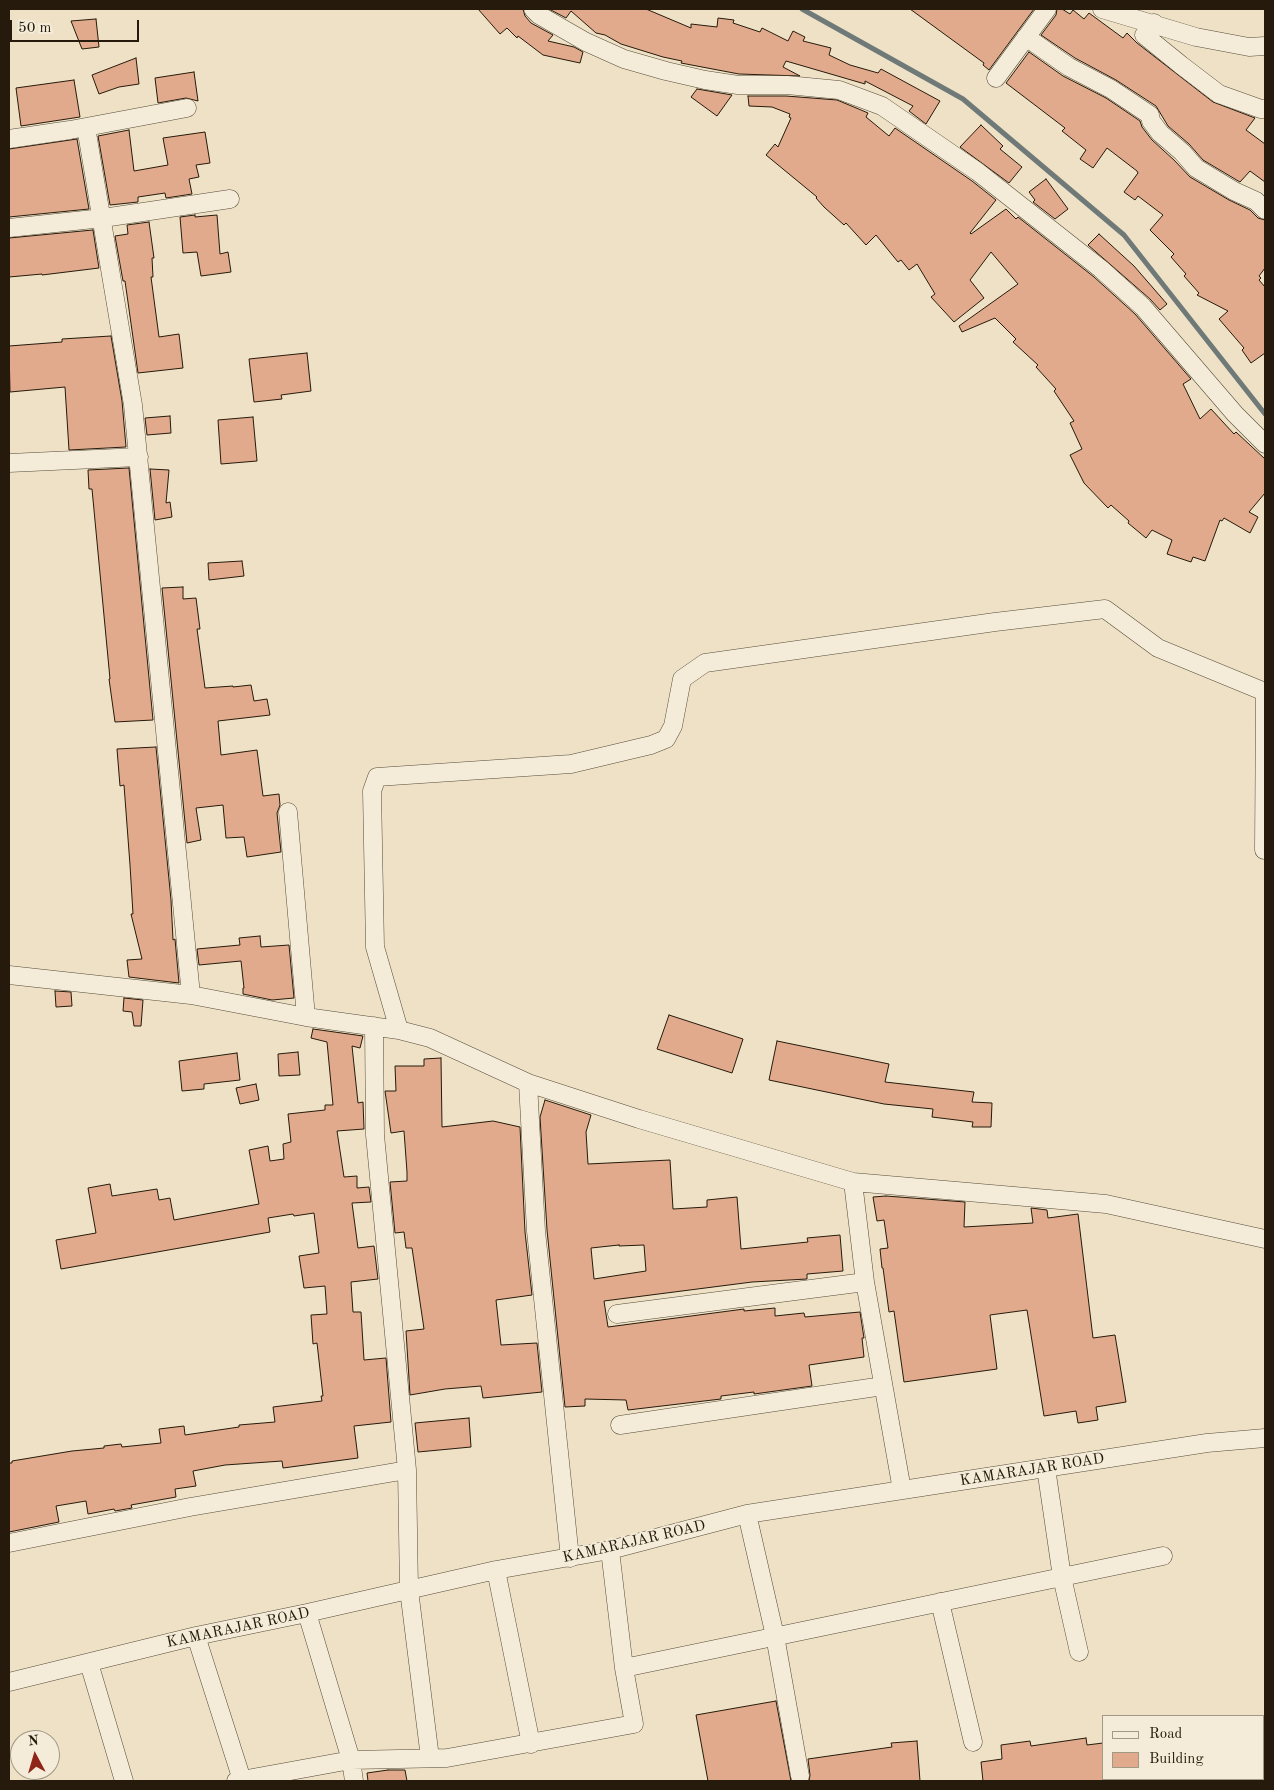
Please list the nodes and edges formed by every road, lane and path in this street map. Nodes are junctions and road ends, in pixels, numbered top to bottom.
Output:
1 (533, 9) edge
2 (1047, 9) edge
3 (1102, 9) edge
4 (1154, 24) junction
5 (1026, 38) junction
6 (1265, 46) edge
7 (996, 78) dead end
8 (187, 108) dead end
9 (1265, 109) edge
10 (86, 127) junction
11 (9, 138) edge
12 (230, 199) dead end
13 (1265, 210) edge
14 (103, 218) junction
15 (9, 228) edge
16 (1265, 444) edge
17 (139, 457) junction
18 (9, 462) edge
19 (1265, 692) edge
20 (288, 812) dead end
21 (1264, 850) dead end
22 (9, 975) edge
23 (191, 995) junction
24 (306, 1017) junction
25 (374, 1026) junction
26 (399, 1030) junction
27 (528, 1084) junction
28 (853, 1182) junction
29 (1265, 1239) edge
30 (864, 1282) junction
31 (617, 1314) dead end
32 (883, 1386) junction
33 (620, 1425) dead end
34 (1265, 1438) edge
35 (1046, 1468) junction
36 (407, 1470) junction
37 (902, 1490) junction
38 (747, 1514) junction
39 (9, 1543) edge
40 (610, 1550) junction
41 (1163, 1556) dead end
42 (570, 1558) junction
43 (496, 1570) junction
44 (1062, 1577) junction
45 (409, 1590) junction
46 (940, 1602) junction
47 (307, 1613) junction
48 (196, 1636) junction
49 (775, 1636) junction
50 (1079, 1652) dead end
51 (89, 1663) junction
52 (624, 1668) junction
53 (9, 1682) edge
54 (973, 1742) dead end
55 (531, 1744) junction
56 (430, 1758) junction
57 (351, 1760) junction
58 (800, 1776) dead end
59 (124, 1781) edge
60 (239, 1781) edge
61 (354, 1781) edge

1 - 16 street
2 - 5 street
3 - 4 street
4 - 6 street
4 - 9 street
5 - 7 street
5 - 13 street
8 - 10 street
10 - 11 street
10 - 14 street
12 - 14 street
14 - 15 street
14 - 17 street
17 - 18 street
17 - 23 street
19 - 21 street
19 - 26 street
20 - 24 street
22 - 23 street
23 - 24 street
24 - 25 street
25 - 26 street
25 - 36 street
26 - 27 street
27 - 28 street
27 - 42 street
28 - 29 street
28 - 30 street
30 - 31 street
30 - 32 street
32 - 33 street
32 - 37 street
34 - 35 street, KAMARAJAR ROAD
35 - 37 street, KAMARAJAR ROAD
35 - 44 street
36 - 39 street
36 - 45 street
37 - 38 street, KAMARAJAR ROAD
38 - 40 street, KAMARAJAR ROAD
38 - 49 street
40 - 42 street, KAMARAJAR ROAD
40 - 52 street
41 - 44 street
42 - 43 street, KAMARAJAR ROAD
43 - 45 street, KAMARAJAR ROAD
43 - 55 street
44 - 46 street
44 - 50 street
45 - 47 street, KAMARAJAR ROAD
45 - 56 street
46 - 49 street
46 - 54 street
47 - 48 street, KAMARAJAR ROAD
47 - 57 street
48 - 51 street, KAMARAJAR ROAD
48 - 60 street
49 - 52 street
49 - 58 street
51 - 53 street, KAMARAJAR ROAD
51 - 59 street
52 - 55 street
55 - 56 street
56 - 57 street
57 - 60 street
57 - 61 street

